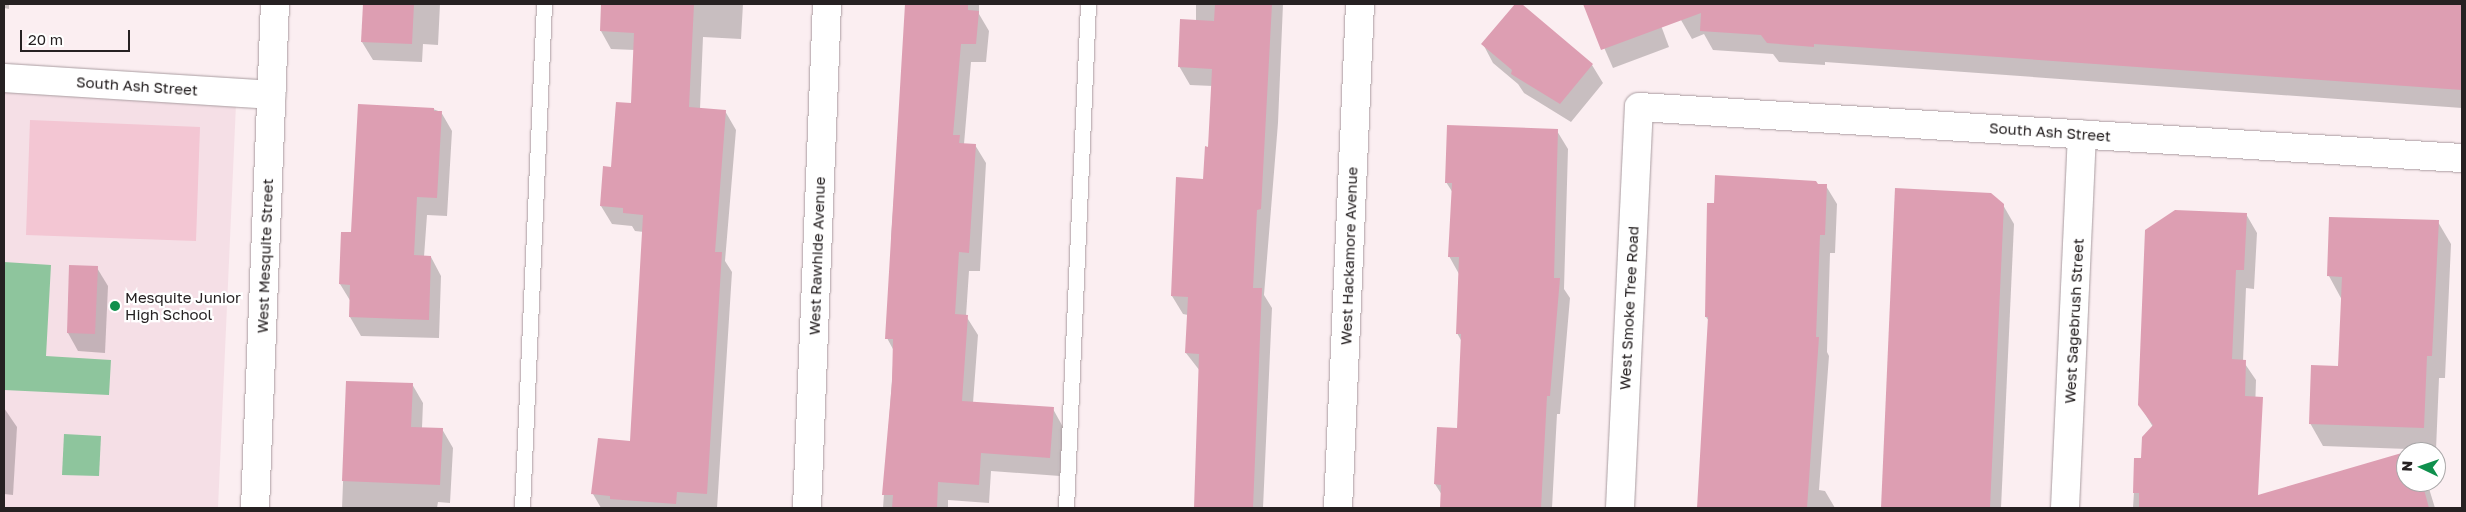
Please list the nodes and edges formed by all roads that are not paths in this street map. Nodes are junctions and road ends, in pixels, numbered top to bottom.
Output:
1 (275, 4) edge
2 (544, 4) edge
3 (827, 4) edge
4 (1088, 4) edge
5 (1360, 4) edge
6 (4, 78) edge
7 (271, 95) junction
8 (1639, 107) joint
9 (2082, 134) junction
10 (2462, 158) edge
11 (255, 508) edge
12 (522, 508) edge
13 (807, 508) edge
14 (1066, 508) edge
15 (1338, 508) edge
16 (1620, 508) edge
17 (2065, 508) edge

1 - 7 street, West Mesquite Street
2 - 12 lane
3 - 13 street, West Rawhide Avenue
4 - 14 lane
5 - 15 street, West Hackamore Avenue
6 - 7 street, South Ash Street
7 - 11 street, West Mesquite Street
8 - 9 street, South Ash Street
8 - 16 street, West Smoke Tree Road
9 - 10 street, South Ash Street
9 - 17 street, West Sagebrush Street

